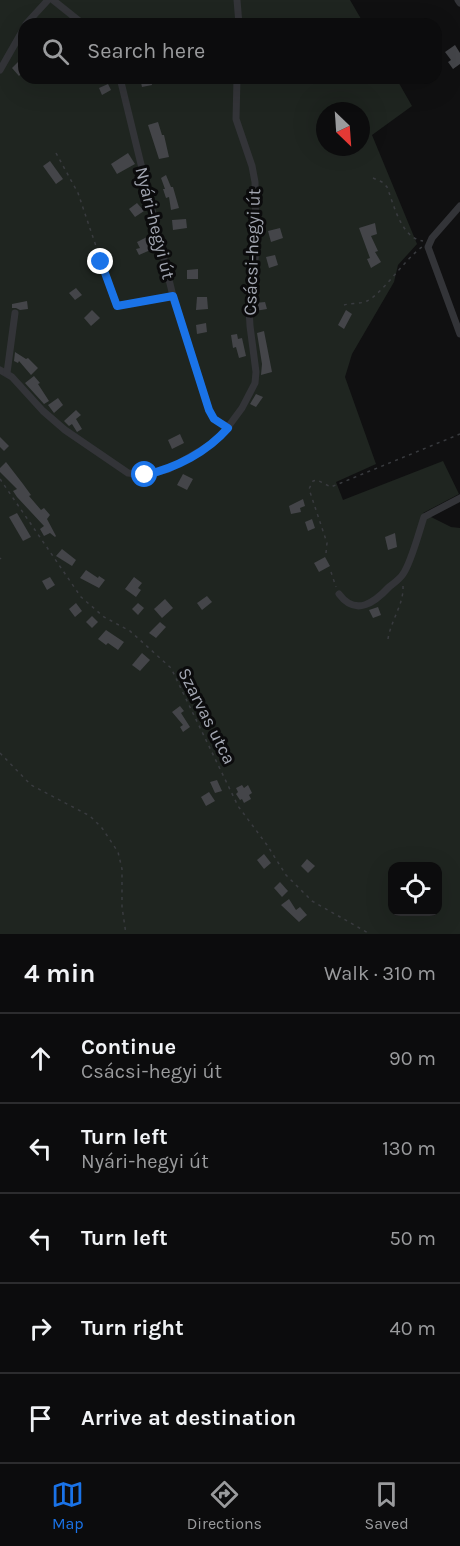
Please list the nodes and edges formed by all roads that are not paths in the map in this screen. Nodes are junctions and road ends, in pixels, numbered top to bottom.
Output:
1 (48, 0) edge
2 (53, 0) edge
3 (237, 0) edge
4 (32, 18) edge
5 (76, 18) edge
6 (238, 18) edge
7 (18, 38) edge
8 (0, 70) edge
9 (121, 84) edge
10 (237, 84) edge
11 (460, 206) edge
12 (101, 262) road end
13 (173, 296) junction
14 (15, 313) dead end
15 (460, 334) edge
16 (4, 371) edge
17 (228, 428) junction
18 (460, 498) edge
19 (339, 594) road end

1 - 4 street
2 - 5 street
3 - 6 street
7 - 8 street
9 - 13 street, Nyári-hegyi út
10 - 17 street, Csácsi-hegyi út
11 - 15 street
12 - 13 street
13 - 17 street, Nyári-hegyi út
14 - 16 street
16 - 17 street, Csácsi-hegyi út
18 - 19 street

